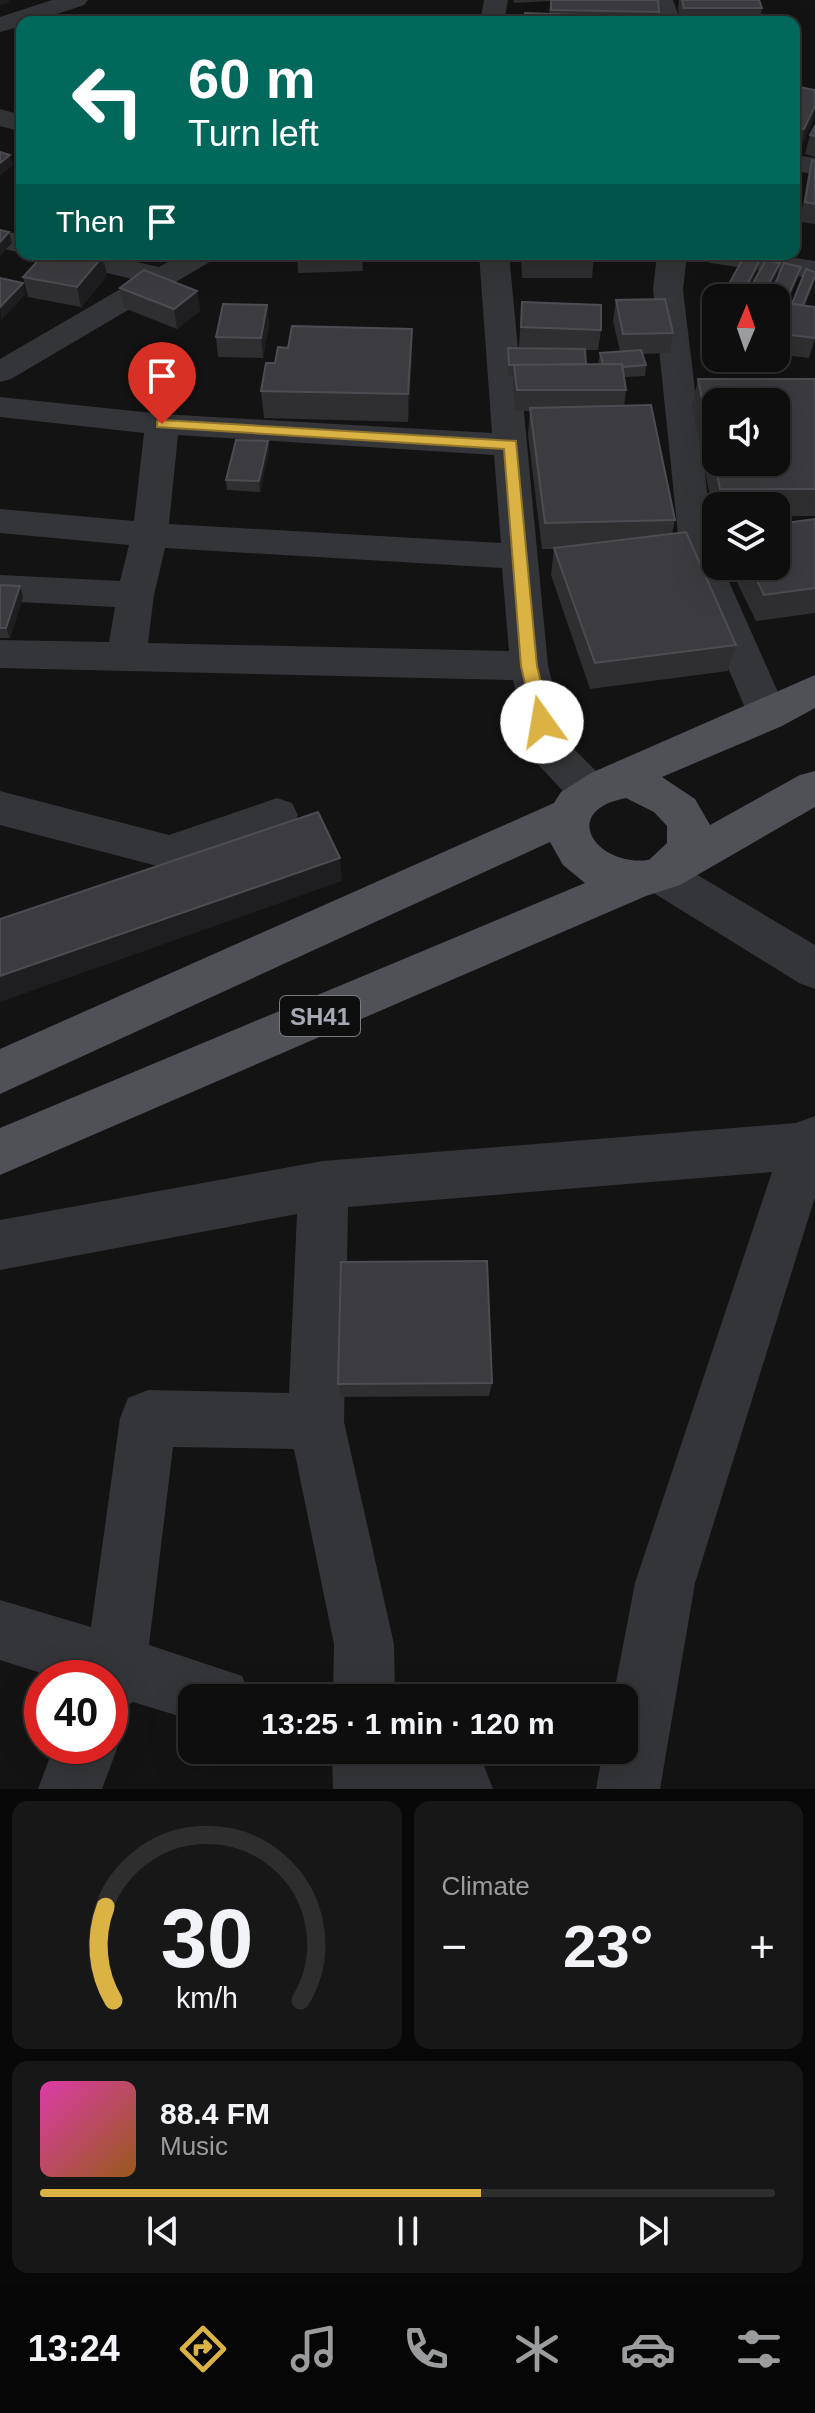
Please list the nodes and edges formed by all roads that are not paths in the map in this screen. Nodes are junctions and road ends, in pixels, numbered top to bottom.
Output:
1 (76, 0) edge
2 (41, 16) edge
3 (89, 260) edge
4 (192, 260) edge
5 (495, 260) edge
6 (671, 260) edge
7 (750, 260) edge
8 (815, 270) edge
9 (162, 277) junction
10 (4, 366) edge
11 (0, 407) edge
12 (162, 424) junction
13 (511, 445) junction
14 (0, 521) edge
15 (150, 535) junction
16 (520, 557) junction
17 (0, 588) edge
18 (135, 595) junction
19 (0, 654) edge
20 (127, 654) junction
21 (529, 666) junction
22 (815, 690) edge
23 (768, 715) junction
24 (815, 787) edge
25 (579, 803) junction
26 (0, 808) edge
27 (277, 815) dead end
28 (658, 873) junction
29 (815, 969) edge
30 (0, 1072) edge
31 (810, 1142) edge
32 (0, 1152) edge
33 (323, 1185) junction
34 (0, 1245) edge
35 (316, 1422) junction
36 (0, 1630) edge
37 (75, 1660) edge
38 (115, 1660) edge
39 (128, 1678) edge
40 (364, 1684) edge
41 (178, 1689) edge
42 (79, 1764) edge
43 (364, 1764) edge
44 (409, 1764) edge
45 (70, 1789) edge
46 (365, 1789) edge
47 (461, 1789) edge
48 (628, 1789) edge

1 - 2 street
3 - 9 street
4 - 9 street
5 - 13 street
6 - 23 street
7 - 8 street
9 - 10 street
11 - 12 street
12 - 13 street
12 - 15 street
13 - 16 street
14 - 15 street
15 - 16 street
15 - 18 street
16 - 21 street
17 - 18 street
18 - 20 street
19 - 20 street
20 - 21 street
21 - 25 street
22 - 23 main road
23 - 25 main road
24 - 28 main road, SH41
25 - 28 main road
25 - 28 main road
25 - 30 main road
26 - 27 street
28 - 29 street
28 - 32 main road, SH41
31 - 33 street
31 - 48 street
33 - 34 street
33 - 35 street
35 - 38 street
35 - 40 street
36 - 37 street
39 - 41 street
42 - 45 street
43 - 46 street
44 - 47 street

